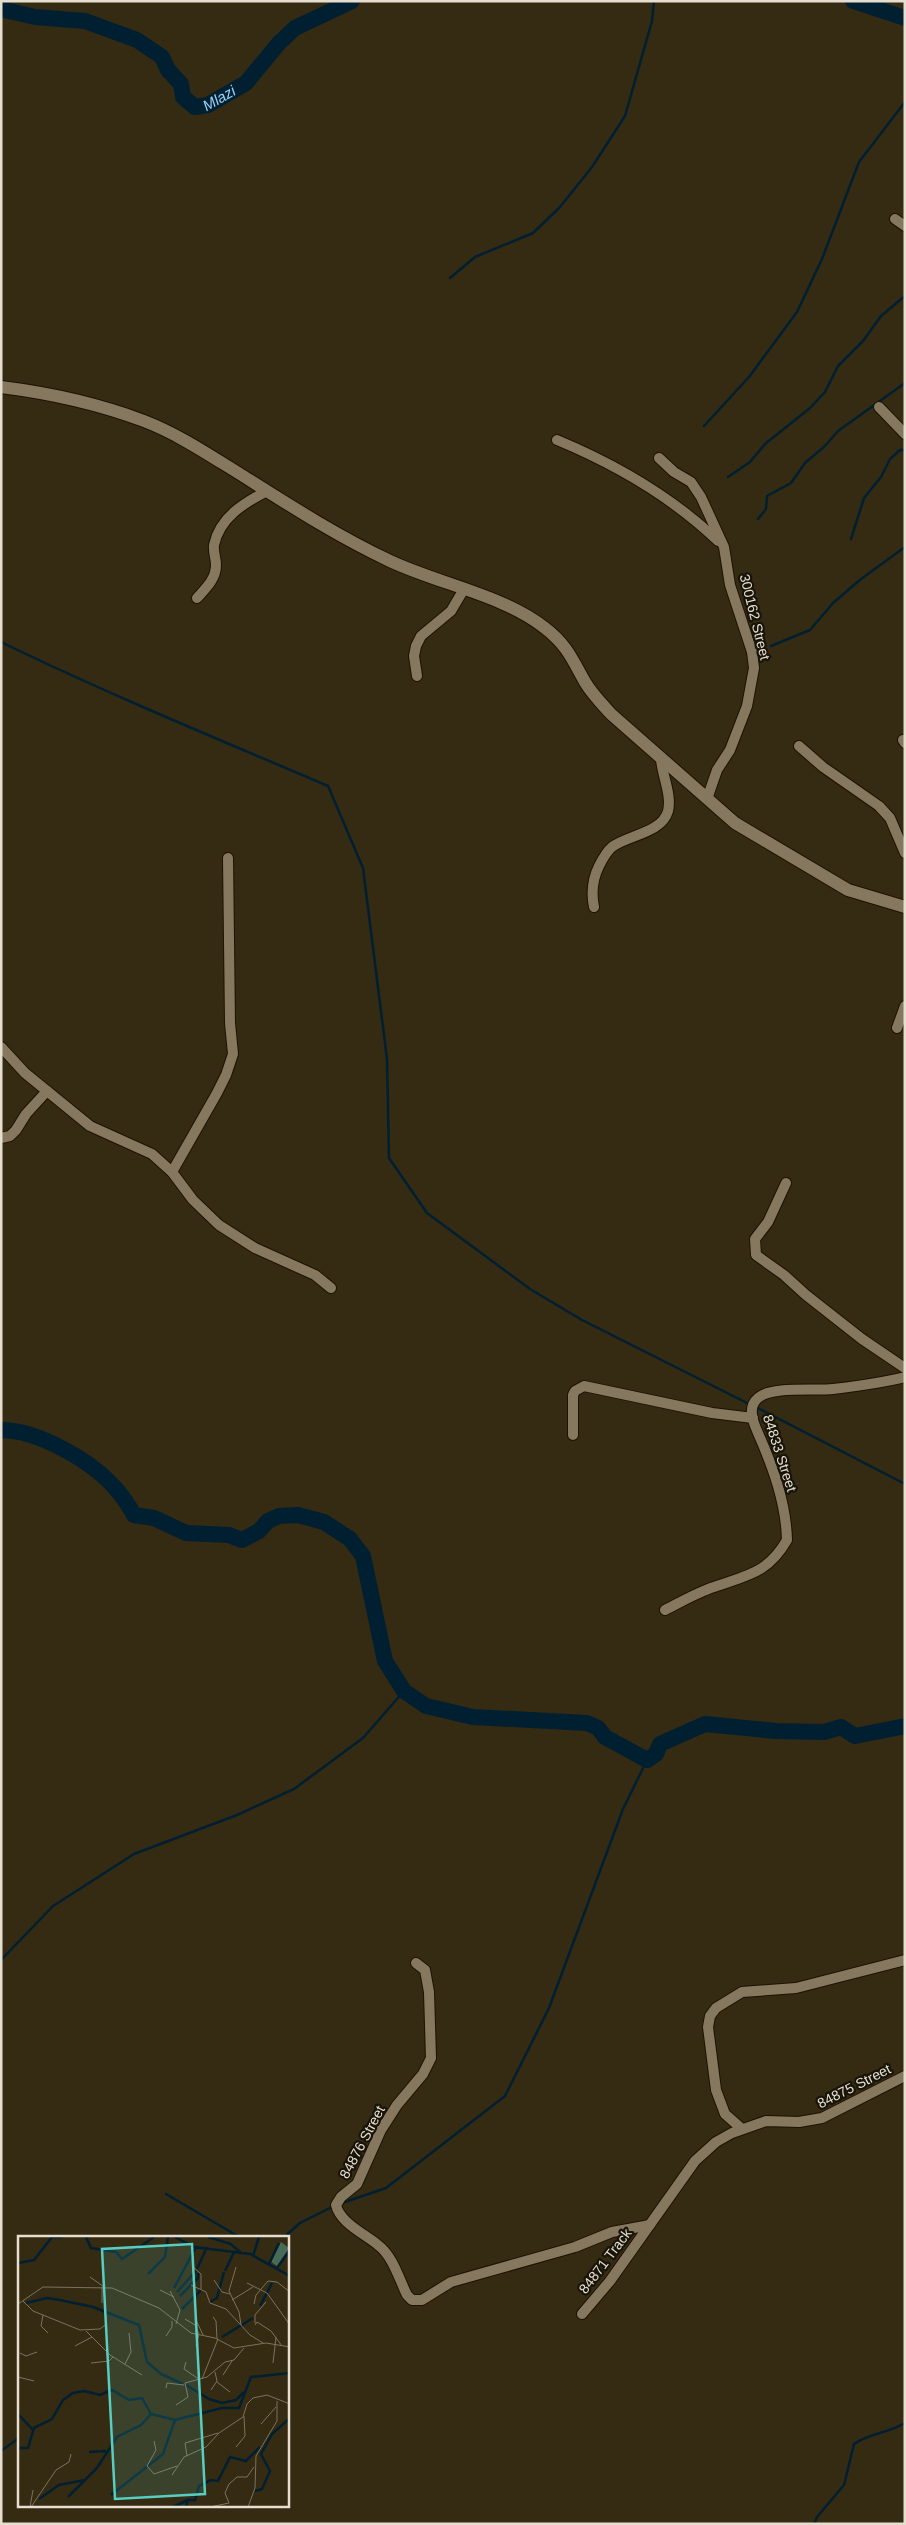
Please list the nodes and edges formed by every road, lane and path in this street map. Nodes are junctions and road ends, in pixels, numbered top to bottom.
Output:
1 (895, 219) dead end
2 (905, 226) edge
3 (2, 386) edge
4 (879, 407) dead end
5 (905, 434) edge
6 (557, 440) dead end
7 (659, 458) dead end
8 (267, 491) junction
9 (724, 547) junction
10 (464, 589) junction
11 (196, 598) dead end
12 (417, 676) dead end
13 (799, 746) dead end
14 (661, 758) junction
15 (707, 799) junction
16 (905, 853) edge
17 (228, 858) dead end
18 (594, 907) dead end
19 (905, 907) edge
20 (905, 1006) edge
21 (897, 1028) dead end
22 (1, 1047) edge
23 (47, 1090) junction
24 (1, 1138) edge
25 (172, 1172) junction
26 (786, 1184) dead end
27 (331, 1288) dead end
28 (905, 1368) edge
29 (905, 1377) edge
30 (753, 1418) junction
31 (573, 1435) dead end
32 (665, 1610) dead end
33 (905, 1960) edge
34 (416, 1963) dead end
35 (905, 2076) edge
36 (742, 2129) junction
37 (650, 2225) junction
38 (582, 2314) dead end

1 - 2 street
3 - 8 street
4 - 5 street
6 - 9 street
7 - 9 street, 300162 Street
8 - 10 street
8 - 11 street
9 - 15 street, 300162 Street
10 - 12 street
10 - 14 street
13 - 16 street
14 - 15 street
14 - 18 street
15 - 19 street
17 - 25 street
20 - 21 street
22 - 23 street
23 - 24 street
23 - 25 street
25 - 27 street
26 - 28 street
29 - 30 street, 84833 Street
30 - 31 street
30 - 32 street, 84833 Street
33 - 36 street
34 - 37 street, 84876 Street
35 - 36 street, 84875 Street
36 - 37 street, 84875 Street
37 - 38 street, 84871 Track

